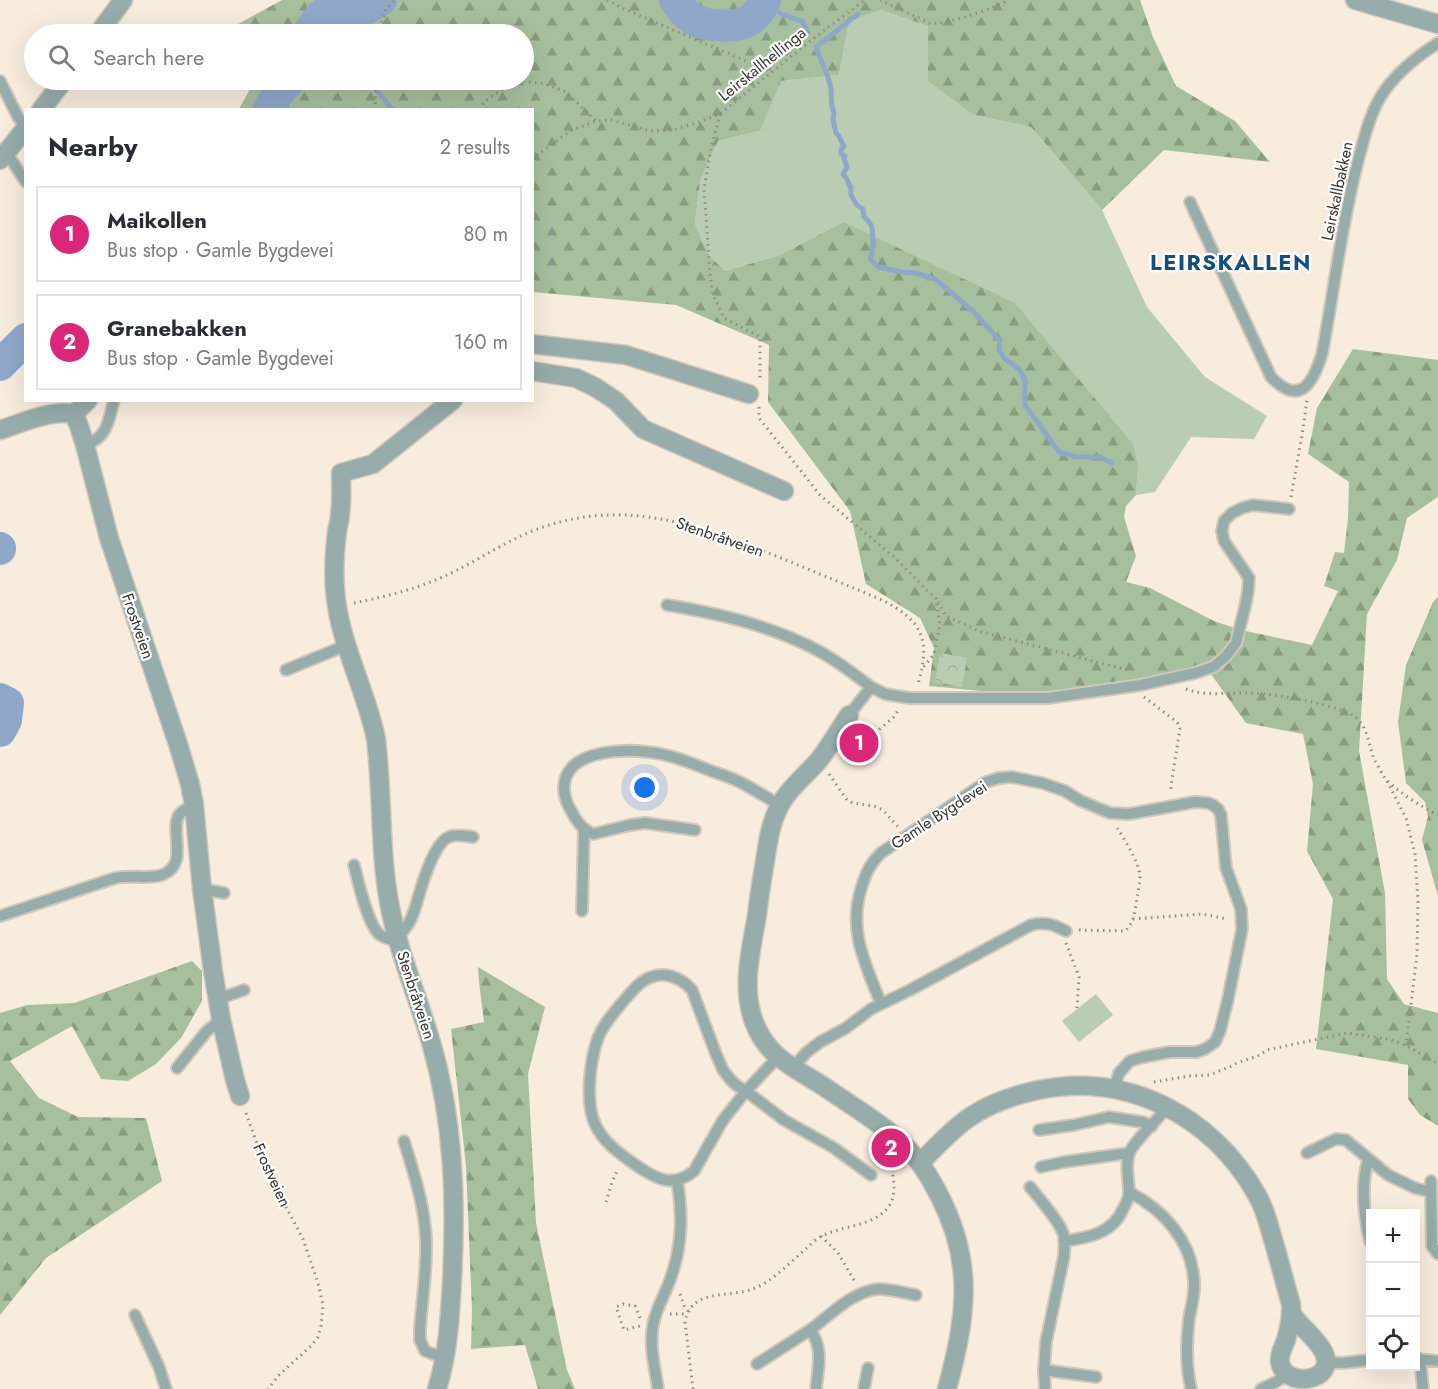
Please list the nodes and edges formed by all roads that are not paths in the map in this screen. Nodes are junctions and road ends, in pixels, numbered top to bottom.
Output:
1 (123, 0) edge
2 (1355, 0) edge
3 (105, 24) edge
4 (1438, 24) edge
5 (1438, 43) edge
6 (0, 81) edge
7 (56, 90) edge
8 (43, 108) edge
9 (24, 124) edge
10 (24, 130) edge
11 (3, 156) edge
12 (24, 180) edge
13 (1190, 202) dead end
14 (534, 344) edge
15 (582, 350) junction
16 (534, 371) edge
17 (576, 378) junction
18 (756, 393) road end
19 (86, 402) edge
20 (114, 402) edge
21 (450, 402) edge
22 (74, 414) junction
23 (0, 430) edge
24 (85, 445) junction
25 (784, 491) dead end
26 (1289, 509) road end
27 (666, 605) dead end
28 (347, 645) junction
29 (286, 670) dead end
30 (871, 687) junction
31 (849, 715) joint
32 (194, 805) junction
33 (780, 805) junction
34 (584, 830) junction
35 (695, 830) dead end
36 (473, 837) dead end
37 (354, 865) dead end
38 (202, 889) junction
39 (224, 893) dead end
40 (582, 911) dead end
41 (0, 915) edge
42 (1066, 931) road end
43 (397, 939) junction
44 (244, 990) dead end
45 (218, 999) junction
46 (881, 1004) junction
47 (221, 1019) junction
48 (785, 1062) junction
49 (177, 1068) dead end
50 (1114, 1089) junction
51 (746, 1091) junction
52 (240, 1096) road end
53 (1168, 1107) junction
54 (1152, 1126) junction
55 (1039, 1130) dead end
56 (404, 1141) dead end
57 (1129, 1153) junction
58 (1307, 1153) dead end
59 (1368, 1160) junction
60 (920, 1163) junction
61 (1041, 1167) dead end
62 (871, 1175) dead end
63 (677, 1181) junction
64 (1030, 1187) dead end
65 (1129, 1192) junction
66 (1366, 1219) edge
67 (1064, 1241) junction
68 (1438, 1254) edge
69 (916, 1295) dead end
70 (1292, 1314) junction
71 (135, 1315) dead end
72 (810, 1330) junction
73 (444, 1358) junction
74 (1420, 1359) edge
75 (1366, 1361) edge
76 (1438, 1361) edge
77 (1327, 1362) junction
78 (758, 1364) dead end
79 (868, 1368) dead end
80 (1044, 1370) junction
81 (1420, 1371) edge
82 (1286, 1376) junction
83 (1096, 1377) dead end
84 (166, 1389) edge
85 (436, 1389) edge
86 (658, 1389) edge
87 (816, 1389) edge
88 (864, 1389) edge
89 (947, 1389) edge
90 (1045, 1389) edge
91 (1191, 1389) edge
92 (1261, 1389) edge
93 (1423, 1389) edge

1 - 3 street
2 - 4 street
5 - 13 lane, Leirskallbakken
6 - 9 lane
7 - 8 street
10 - 11 street
11 - 12 lane
14 - 15 street
15 - 17 street
15 - 18 street
16 - 17 street
17 - 25 street
19 - 22 street
20 - 24 lane
21 - 28 street, Stenbråtveien
22 - 23 street
22 - 24 street, Frostveien
24 - 32 street, Frostveien
26 - 30 lane
27 - 30 lane
28 - 29 lane
28 - 43 street, Stenbråtveien
30 - 31 lane
31 - 33 street
32 - 38 street, Frostveien
32 - 41 lane
33 - 34 lane
33 - 48 street
34 - 35 lane
34 - 40 lane
36 - 43 lane
37 - 43 lane
38 - 39 lane
38 - 45 street, Frostveien
42 - 46 lane
43 - 73 street, Stenbråtveien
44 - 45 lane
45 - 47 street, Frostveien
46 - 48 lane
46 - 50 lane, Gamle Bygdevei
47 - 49 lane
47 - 52 street, Frostveien
48 - 51 lane
48 - 60 street
50 - 53 street
50 - 60 street
51 - 62 lane
51 - 63 lane
51 - 63 lane
53 - 54 lane
53 - 70 street
54 - 55 lane
54 - 57 lane
56 - 73 lane
57 - 61 lane
57 - 65 lane
58 - 59 lane
59 - 66 lane
59 - 68 lane
60 - 89 street
63 - 86 lane
64 - 67 lane
65 - 67 lane
65 - 91 lane
67 - 80 lane
69 - 72 lane
70 - 77 street
70 - 82 street
71 - 84 lane
72 - 78 lane
72 - 87 lane
73 - 85 street, Stenbråtveien
74 - 76 lane
75 - 77 lane
77 - 82 street
79 - 88 lane
80 - 83 lane
80 - 90 lane
81 - 93 lane
82 - 92 lane

